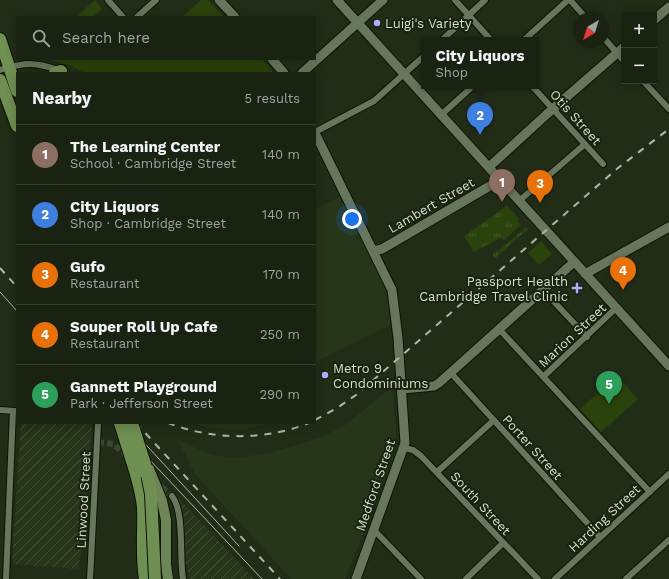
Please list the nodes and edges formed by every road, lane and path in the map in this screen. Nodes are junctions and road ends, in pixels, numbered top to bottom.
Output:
1 (108, 0) edge
2 (156, 0) edge
3 (219, 0) edge
4 (337, 0) edge
5 (383, 0) edge
6 (455, 0) edge
7 (485, 0) edge
8 (569, 0) edge
9 (669, 7) edge
10 (580, 12) edge
11 (469, 15) junction
12 (122, 16) edge
13 (138, 16) edge
14 (234, 16) edge
15 (657, 17) edge
16 (358, 23) junction
17 (445, 37) edge
18 (488, 37) edge
19 (527, 37) edge
20 (0, 39) edge
21 (609, 42) edge
22 (620, 50) edge
23 (421, 59) edge
24 (273, 60) edge
25 (5, 68) edge
26 (61, 72) edge
27 (283, 72) edge
28 (303, 72) edge
29 (404, 74) junction
30 (0, 80) edge
31 (646, 84) edge
32 (16, 89) edge
33 (470, 89) edge
34 (535, 89) edge
35 (553, 109) junction
36 (669, 109) edge
37 (441, 115) junction
38 (16, 123) edge
39 (316, 137) edge
40 (585, 144) junction
41 (603, 164) dead end
42 (488, 167) junction
43 (500, 180) junction
44 (519, 201) junction
45 (669, 227) edge
46 (373, 251) junction
47 (574, 262) junction
48 (585, 274) junction
49 (543, 290) junction
50 (616, 308) junction
51 (499, 329) junction
52 (587, 336) junction
53 (668, 365) edge
54 (450, 372) junction
55 (543, 377) junction
56 (402, 389) junction
57 (0, 410) edge
58 (15, 411) edge
59 (494, 420) junction
60 (98, 424) edge
61 (120, 424) edge
62 (132, 424) edge
63 (138, 441) junction
64 (404, 448) junction
65 (436, 472) junction
66 (669, 474) edge
67 (650, 492) junction
68 (172, 496) tunnel mouth
69 (374, 530) junction
70 (600, 537) junction
71 (669, 540) edge
72 (503, 543) junction
73 (6, 579) edge
74 (90, 579) edge
75 (145, 579) edge
76 (155, 579) edge
77 (168, 579) edge
78 (183, 579) edge
79 (356, 579) edge
80 (421, 579) edge
81 (466, 579) edge
82 (538, 579) edge
83 (555, 579) edge
84 (626, 579) edge

1 - 12 street
2 - 13 street
3 - 14 main road
4 - 16 main road
5 - 16 main road
6 - 11 street
7 - 11 street
8 - 10 street
8 - 19 street
9 - 15 main road
11 - 17 street
11 - 18 street
16 - 28 main road
16 - 29 main road
20 - 25 highway
21 - 22 street
22 - 35 main road
23 - 29 street
24 - 27 main road
25 - 26 street
25 - 32 highway
29 - 37 main road
29 - 39 street
30 - 38 highway
31 - 36 street
33 - 37 street
34 - 35 street, Otis Street
35 - 40 street, Otis Street
35 - 42 main road
37 - 42 main road
39 - 46 main road, Medford Street
40 - 41 street, Otis Street
40 - 44 street
42 - 43 main road
43 - 44 main road
43 - 46 main road, Lambert Street
44 - 47 main road
45 - 48 main road
46 - 56 main road, Medford Street
47 - 48 main road
47 - 49 main road
48 - 50 main road
49 - 51 main road
49 - 52 street
50 - 52 street, Marion Street
50 - 53 main road
51 - 54 main road
51 - 55 street
52 - 55 street, Marion Street
54 - 56 main road
54 - 59 street, Porter Street
55 - 67 street
56 - 64 main road, Medford Street
57 - 58 street
58 - 73 street
59 - 65 street
59 - 70 street, Porter Street
60 - 74 street, Linwood Street
61 - 75 highway, bridge
62 - 63 highway, bridge
63 - 76 highway, bridge
63 - 77 main road, bridge
64 - 65 street, South Street
64 - 69 main road, Medford Street
65 - 72 street, South Street
66 - 67 street, Harding Street
67 - 70 street, Harding Street
68 - 78 street
69 - 79 main road, Medford Street
69 - 80 street
70 - 83 street, Harding Street
71 - 84 street
72 - 81 street
72 - 82 street, South Street

